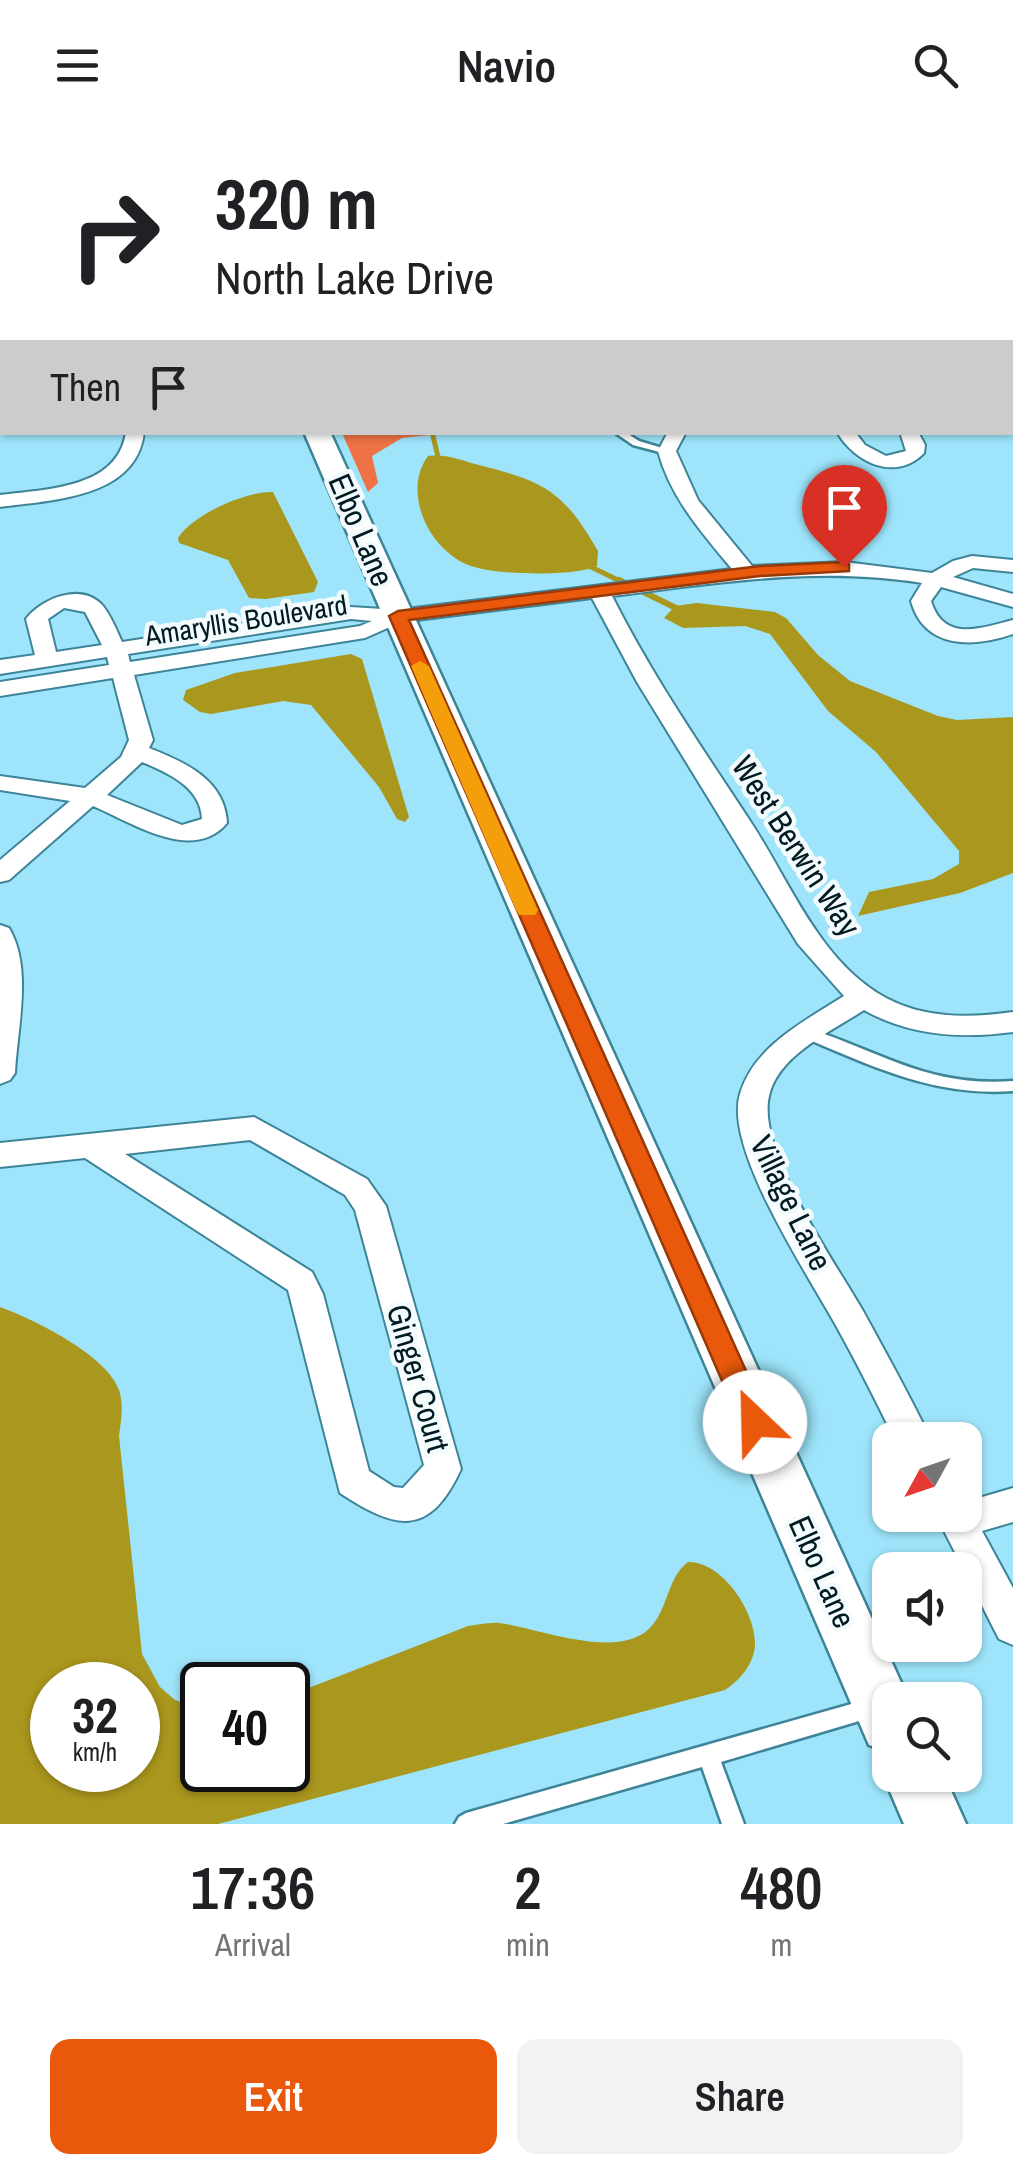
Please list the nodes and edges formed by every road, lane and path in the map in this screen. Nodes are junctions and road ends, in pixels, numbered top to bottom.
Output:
1 (135, 435) edge
2 (318, 435) edge
3 (623, 435) edge
4 (848, 435) edge
5 (910, 435) edge
6 (672, 442) edge
7 (0, 501) edge
8 (1013, 566) edge
9 (747, 572) junction
10 (936, 579) junction
11 (599, 591) junction
12 (1013, 601) edge
13 (398, 616) junction
14 (1013, 626) edge
15 (47, 660) junction
16 (118, 660) junction
17 (0, 667) edge
18 (0, 688) edge
19 (138, 752) junction
20 (0, 783) edge
21 (89, 796) junction
22 (0, 874) edge
23 (0, 934) edge
24 (862, 996) junction
25 (4, 1005) edge
26 (1013, 1022) edge
27 (810, 1034) junction
28 (0, 1073) edge
29 (1013, 1086) edge
30 (90, 1146) junction
31 (0, 1154) edge
32 (903, 1422) edge
33 (1013, 1505) edge
34 (982, 1512) edge
35 (963, 1532) edge
36 (1013, 1626) edge
37 (872, 1683) edge
38 (872, 1718) edge
39 (708, 1758) junction
40 (921, 1792) edge
41 (498, 1819) edge
42 (466, 1824) edge
43 (733, 1824) edge
44 (935, 1824) edge

1 - 7 street
2 - 13 street, Elbo Lane
3 - 6 lane
4 - 5 street
6 - 9 street
8 - 10 street
9 - 10 street, Amaryllis Boulevard
9 - 11 street, Amaryllis Boulevard
10 - 12 street, Amaryllis Boulevard
10 - 14 street
11 - 13 street, Amaryllis Boulevard
11 - 24 street, West Berwin Way
13 - 16 street, Amaryllis Boulevard
13 - 37 street, Elbo Lane
15 - 16 street, Amaryllis Boulevard
15 - 16 street
15 - 17 street, Amaryllis Boulevard
16 - 18 street, Amaryllis Boulevard
16 - 19 street
19 - 21 street
19 - 21 street
20 - 21 street
21 - 22 street
23 - 25 street
24 - 26 street, West Berwin Way
24 - 27 street, Village Lane
25 - 28 street
27 - 29 lane
27 - 32 street, Village Lane
30 - 30 street, Ginger Court
30 - 31 street, Ginger Court
33 - 34 street
35 - 36 street
38 - 39 lane
39 - 41 lane
39 - 43 lane
40 - 44 street
41 - 42 lane

